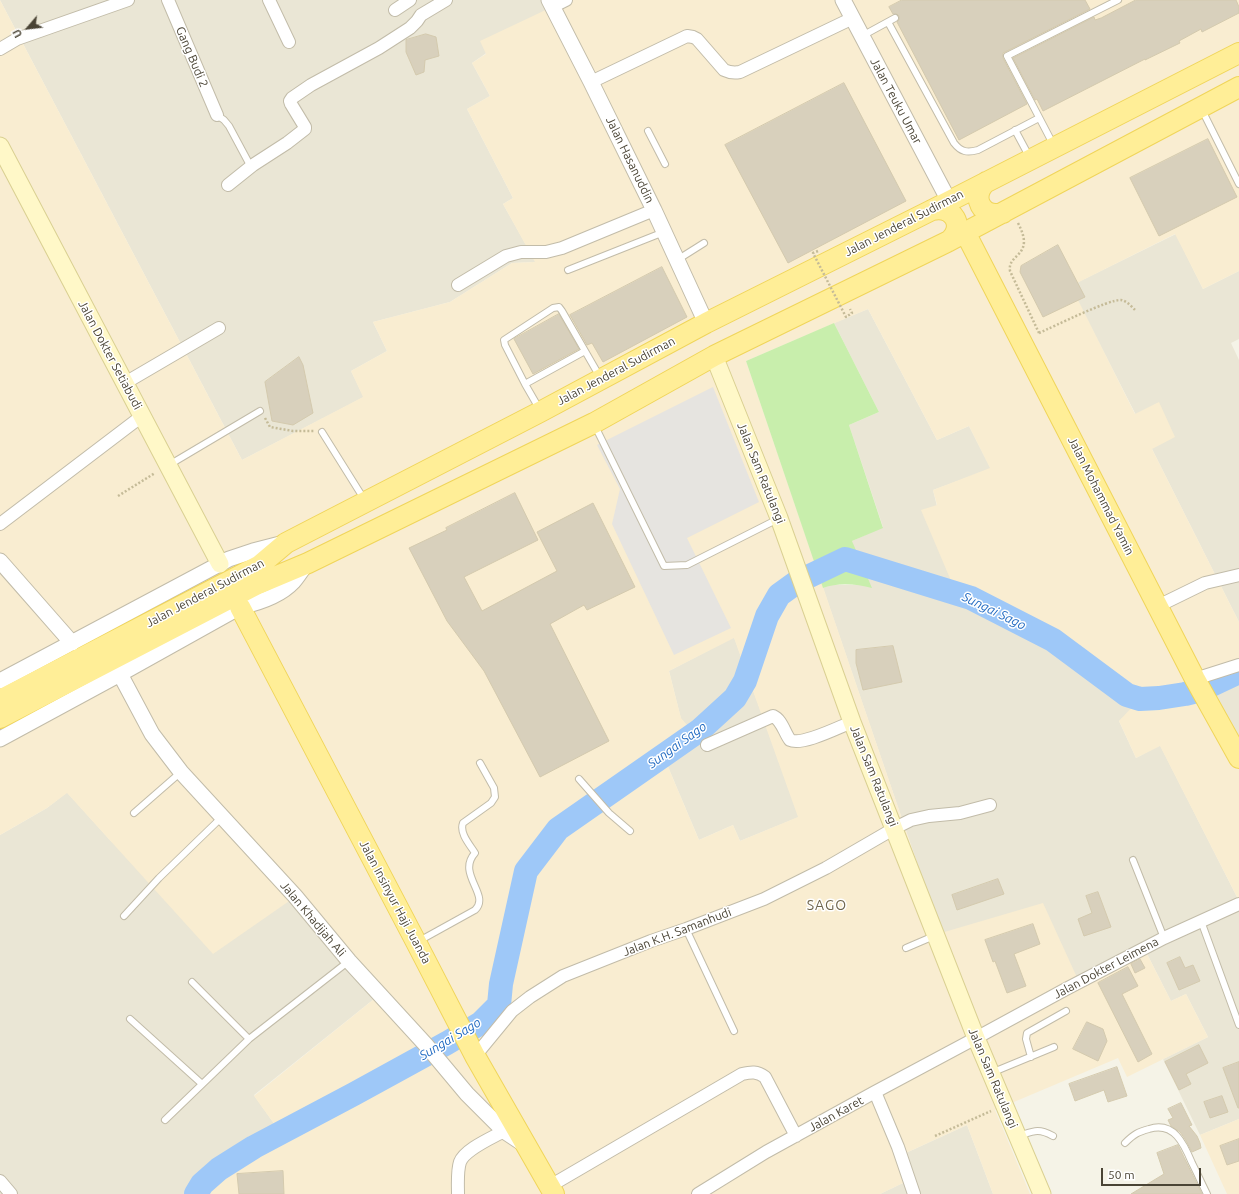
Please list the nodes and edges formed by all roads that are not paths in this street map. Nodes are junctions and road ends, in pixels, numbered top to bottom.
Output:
1 (128, 0) edge
2 (168, 0) edge
3 (269, 0) edge
4 (410, 0) edge
5 (446, 0) edge
6 (566, 0) edge
7 (1118, 0) edge
8 (846, 1) edge
9 (550, 4) edge
10 (395, 10) dead end
11 (853, 18) junction
12 (895, 18) dead end
13 (888, 22) junction
14 (862, 36) junction
15 (289, 42) dead end
16 (0, 49) edge
17 (1239, 53) edge
18 (591, 82) junction
19 (1239, 87) edge
20 (1201, 107) junction
21 (216, 115) joint
22 (1039, 118) junction
23 (1015, 130) junction
24 (648, 131) dead end
25 (0, 146) edge
26 (1054, 147) junction
27 (1031, 159) junction
28 (665, 164) dead end
29 (251, 167) junction
30 (986, 182) junction
31 (1239, 184) edge
32 (228, 185) dead end
33 (949, 201) junction
34 (654, 210) junction
35 (932, 210) junction
36 (1007, 211) junction
37 (664, 232) junction
38 (957, 237) junction
39 (704, 243) dead end
40 (677, 260) junction
41 (568, 270) dead end
42 (458, 285) dead end
43 (706, 323) junction
44 (220, 328) dead end
45 (585, 351) junction
46 (714, 356) junction
47 (601, 379) junction
48 (124, 383) junction
49 (526, 384) junction
50 (260, 411) road end
51 (540, 412) junction
52 (142, 416) junction
53 (594, 423) junction
54 (322, 432) road end
55 (168, 466) junction
56 (366, 502) junction
57 (779, 518) junction
58 (0, 524) edge
59 (286, 543) junction
60 (0, 561) edge
61 (308, 562) junction
62 (220, 564) junction
63 (259, 575) junction
64 (1239, 576) edge
65 (1158, 606) junction
66 (240, 607) junction
67 (72, 643) junction
68 (1239, 665) edge
69 (120, 674) junction
70 (0, 680) edge
71 (1200, 687) junction
72 (0, 700) edge
73 (0, 718) edge
74 (852, 722) junction
75 (0, 739) edge
76 (707, 745) dead end
77 (1239, 758) edge
78 (480, 763) dead end
79 (181, 772) junction
80 (579, 779) dead end
81 (990, 805) dead end
82 (134, 812) dead end
83 (222, 817) junction
84 (894, 828) junction
85 (630, 831) dead end
86 (1133, 860) dead end
87 (1239, 904) edge
88 (124, 916) dead end
89 (1201, 921) junction
90 (686, 929) junction
91 (936, 935) junction
92 (1164, 938) junction
93 (416, 942) junction
94 (906, 948) dead end
95 (349, 961) junction
96 (192, 982) dead end
97 (1066, 1011) dead end
98 (130, 1019) dead end
99 (1239, 1025) edge
100 (734, 1031) dead end
101 (976, 1038) junction
102 (249, 1039) junction
103 (466, 1040) junction
104 (1054, 1046) dead end
105 (1030, 1057) junction
106 (991, 1073) junction
107 (202, 1084) junction
108 (875, 1092) junction
109 (165, 1120) dead end
110 (504, 1131) junction
111 (796, 1136) junction
112 (1017, 1136) junction
113 (1053, 1136) dead end
114 (1125, 1143) dead end
115 (526, 1146) junction
116 (0, 1181) edge
117 (552, 1190) edge
118 (11, 1194) edge
119 (458, 1194) edge
120 (698, 1194) edge
121 (914, 1194) edge
122 (1042, 1194) edge
123 (1207, 1194) edge

1 - 16 street
2 - 21 street, Gang Budi 2
3 - 15 street
4 - 10 street
5 - 29 street
6 - 9 street
7 - 22 lane
8 - 11 street, Jalan Teuku Umar
9 - 18 street, Jalan Hasanuddin
11 - 14 street, Jalan Teuku Umar
11 - 18 street
12 - 13 lane
13 - 14 lane
13 - 23 lane
14 - 33 street, Jalan Teuku Umar
17 - 26 main road, Jalan Jenderal Sudirman
18 - 34 street, Jalan Hasanuddin
19 - 20 main road, Jalan Jenderal Sudirman
20 - 31 lane
20 - 36 main road, Jalan Jenderal Sudirman
21 - 29 lane
22 - 23 lane
22 - 26 lane
23 - 27 lane
24 - 28 lane
25 - 48 main road, Jalan Dokter Setiabudi
26 - 27 main road, Jalan Jenderal Sudirman
27 - 30 main road, Jalan Jenderal Sudirman
29 - 32 street
30 - 33 main road, Jalan Jenderal Sudirman
30 - 36 main road
33 - 35 main road, Jalan Jenderal Sudirman
34 - 37 street, Jalan Hasanuddin
34 - 42 street
35 - 38 main road
35 - 43 main road, Jalan Jenderal Sudirman
36 - 38 main road, Jalan Jenderal Sudirman
37 - 40 street, Jalan Hasanuddin
37 - 41 lane
38 - 46 main road, Jalan Jenderal Sudirman
38 - 65 main road, Jalan Mohammad Yamin
39 - 40 lane
40 - 43 street, Jalan Hasanuddin
43 - 47 main road, Jalan Jenderal Sudirman
44 - 48 street
45 - 47 lane
45 - 49 lane
45 - 49 lane
46 - 53 main road, Jalan Jenderal Sudirman
46 - 57 main road, Jalan Sam Ratulangi
47 - 51 main road, Jalan Jenderal Sudirman
48 - 52 main road, Jalan Dokter Setiabudi
49 - 51 lane
50 - 55 lane
51 - 56 main road, Jalan Jenderal Sudirman
52 - 55 main road, Jalan Dokter Setiabudi
52 - 58 street
53 - 57 lane
53 - 61 main road, Jalan Jenderal Sudirman
54 - 56 lane
55 - 62 main road, Jalan Dokter Setiabudi
56 - 59 main road, Jalan Jenderal Sudirman
57 - 74 main road, Jalan Sam Ratulangi
59 - 62 street
59 - 63 main road, Jalan Jenderal Sudirman
60 - 67 street
61 - 63 main road, Jalan Jenderal Sudirman
61 - 66 street
62 - 67 street
63 - 72 main road, Jalan Jenderal Sudirman
63 - 73 main road, Jalan Jenderal Sudirman
64 - 65 street
65 - 71 main road, Jalan Mohammad Yamin
66 - 69 street
66 - 93 main road, Jalan Insinyur Haji Juanda
67 - 70 street
68 - 71 street
69 - 75 street
69 - 79 street, Jalan Khadijah Ali
71 - 77 main road, Jalan Mohammad Yamin
74 - 76 street
74 - 84 main road, Jalan Sam Ratulangi
78 - 93 lane
79 - 82 lane
79 - 83 street, Jalan Khadijah Ali
80 - 85 lane
81 - 84 street, Jalan K.H. Samanhudi
83 - 88 lane
83 - 95 street, Jalan Khadijah Ali
84 - 90 street, Jalan K.H. Samanhudi
84 - 91 main road, Jalan Sam Ratulangi
86 - 92 lane
87 - 89 street, Jalan Dokter Leimena
89 - 92 street, Jalan Dokter Leimena
89 - 99 lane
90 - 100 lane
90 - 103 street, Jalan K.H. Samanhudi
91 - 94 lane
91 - 101 main road, Jalan Sam Ratulangi
92 - 101 street, Jalan Dokter Leimena
93 - 103 main road, Jalan Insinyur Haji Juanda
95 - 102 lane
95 - 110 street, Jalan Khadijah Ali
96 - 102 lane
97 - 105 lane
98 - 107 lane
101 - 106 main road, Jalan Sam Ratulangi
101 - 108 street, Jalan Karet
102 - 107 lane
103 - 115 main road, Jalan Insinyur Haji Juanda
104 - 105 lane
105 - 106 lane
106 - 112 main road, Jalan Sam Ratulangi
107 - 109 lane
108 - 111 street, Jalan Karet
108 - 121 street
110 - 115 street, Jalan Khadijah Ali
110 - 119 street
111 - 117 street
111 - 120 street, Jalan Karet
112 - 113 lane
112 - 122 main road, Jalan Sam Ratulangi
114 - 123 lane
115 - 117 main road, Jalan Insinyur Haji Juanda
116 - 118 street

